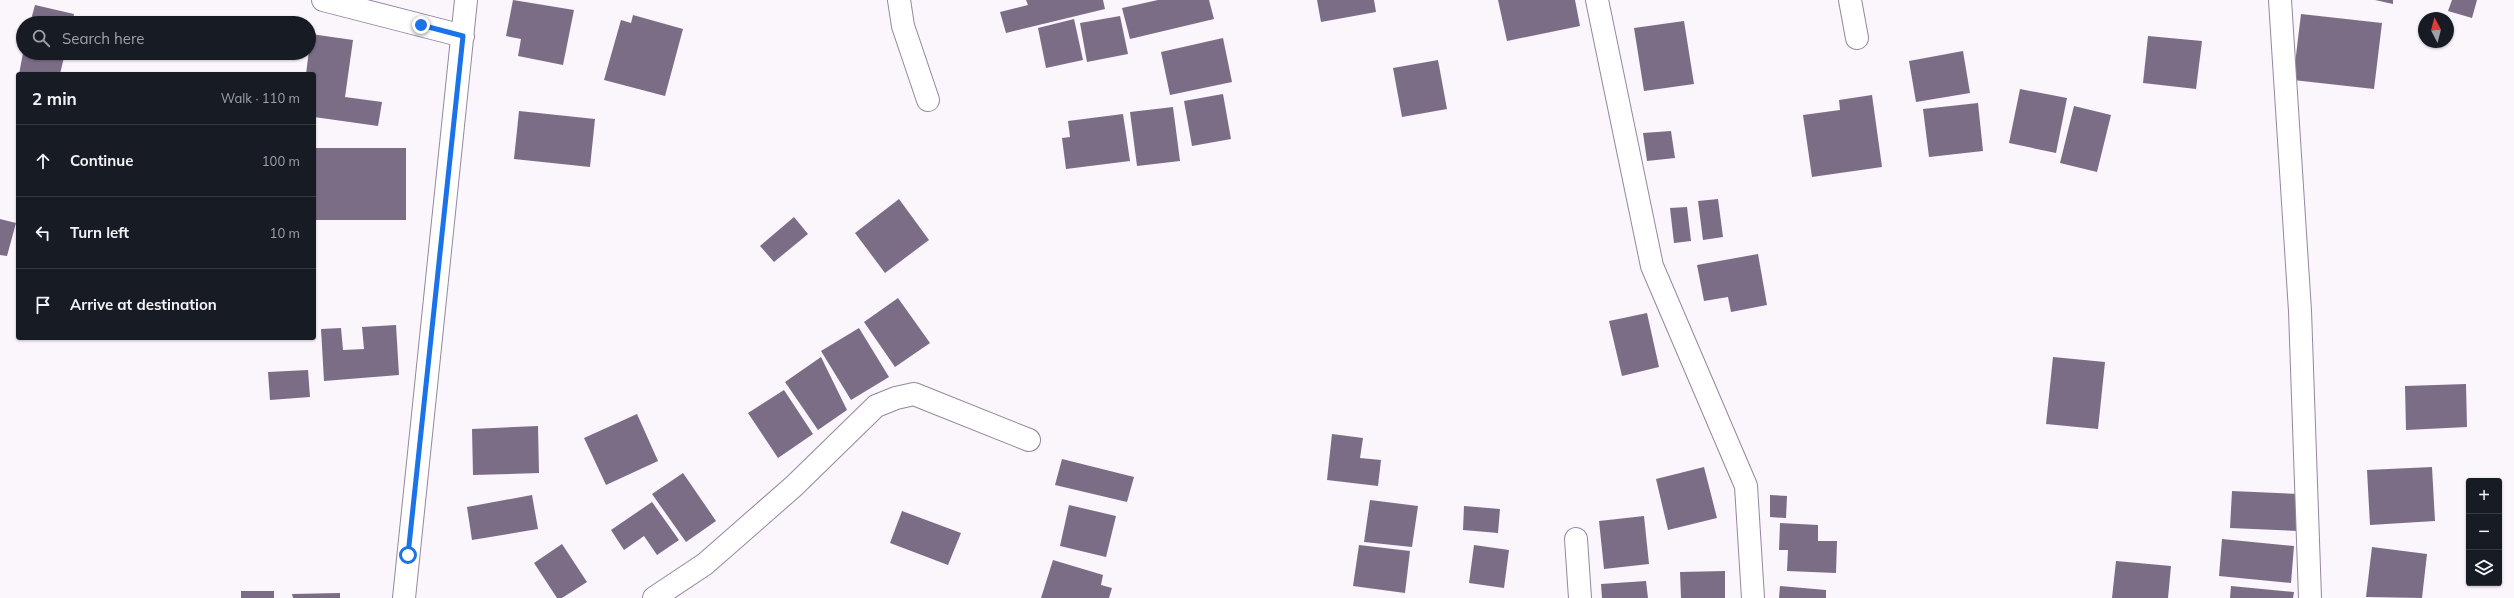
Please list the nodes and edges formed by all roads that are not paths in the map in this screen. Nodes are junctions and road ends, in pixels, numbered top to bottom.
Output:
1 (323, 0) edge
2 (466, 0) edge
3 (899, 0) edge
4 (1597, 0) edge
5 (1850, 0) edge
6 (2280, 0) edge
7 (463, 36) junction
8 (1857, 38) dead end
9 (928, 100) dead end
10 (1029, 440) dead end
11 (1576, 539) dead end
12 (404, 598) edge
13 (654, 598) edge
14 (1580, 598) edge
15 (1753, 598) edge
16 (2310, 598) edge

1 - 7 street
2 - 7 street
3 - 9 street
4 - 15 street
5 - 8 street
6 - 16 street
7 - 12 street
10 - 13 street
11 - 14 street

